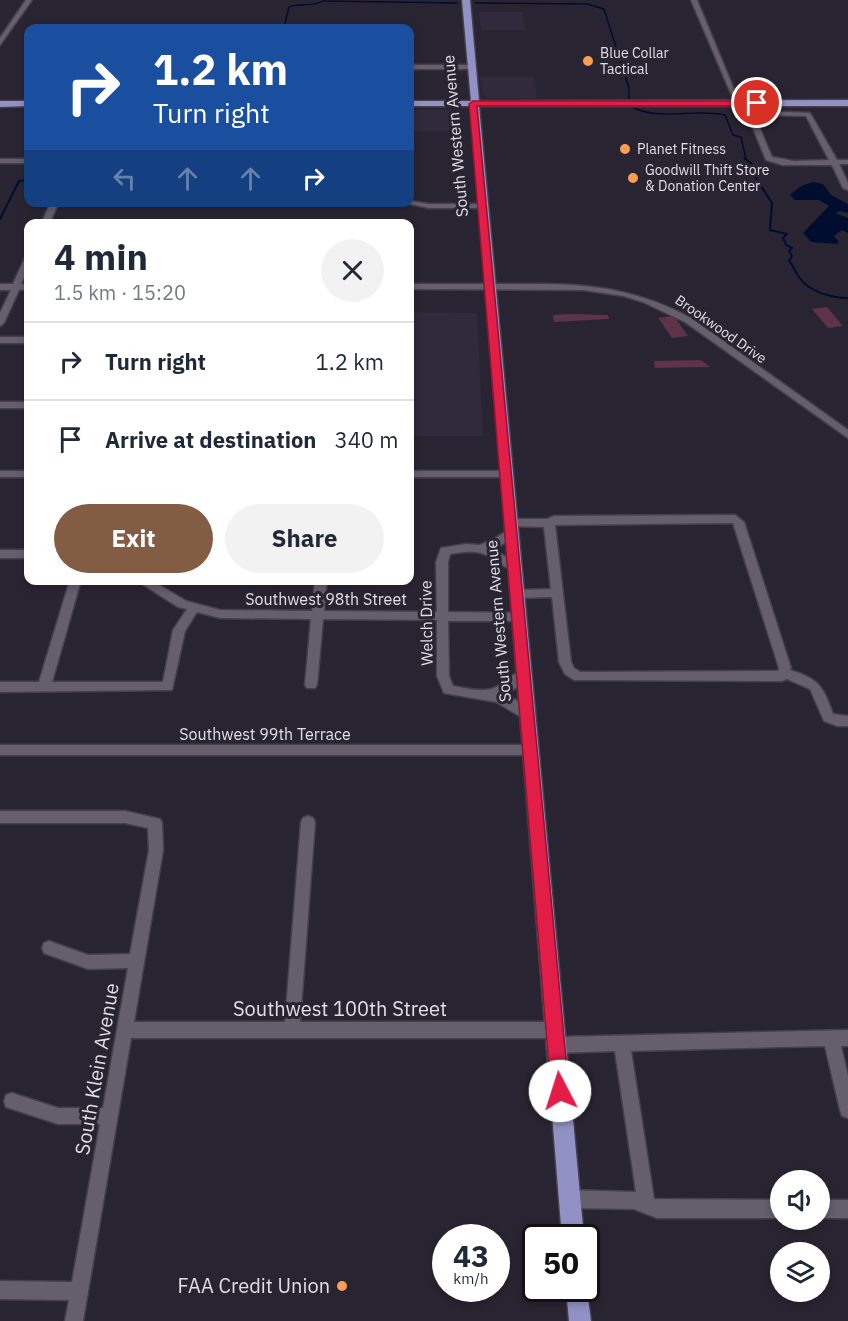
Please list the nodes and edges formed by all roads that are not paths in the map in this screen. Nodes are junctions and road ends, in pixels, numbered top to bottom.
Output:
1 (29, 0) edge
2 (466, 0) edge
3 (694, 0) edge
4 (0, 44) edge
5 (414, 67) edge
6 (470, 67) junction
7 (738, 103) junction
8 (848, 103) edge
9 (0, 104) edge
10 (24, 104) edge
11 (414, 104) edge
12 (473, 104) junction
13 (0, 160) edge
14 (24, 160) edge
15 (834, 162) junction
16 (848, 162) edge
17 (848, 188) edge
18 (414, 204) edge
19 (482, 206) junction
20 (24, 269) edge
21 (0, 287) edge
22 (16, 287) junction
23 (24, 287) edge
24 (414, 287) edge
25 (489, 287) junction
26 (0, 323) edge
27 (0, 340) edge
28 (24, 340) edge
29 (0, 405) edge
30 (24, 405) edge
31 (848, 435) edge
32 (0, 474) edge
33 (24, 474) edge
34 (414, 474) edge
35 (506, 474) junction
36 (549, 523) junction
37 (511, 527) junction
38 (484, 548) junction
39 (0, 554) edge
40 (24, 554) edge
41 (514, 567) junction
42 (75, 585) edge
43 (152, 585) edge
44 (320, 585) edge
45 (556, 593) junction
46 (517, 594) junction
47 (194, 608) junction
48 (317, 616) junction
49 (442, 616) junction
50 (519, 617) junction
51 (783, 673) junction
52 (524, 674) junction
53 (311, 685) dead end
54 (0, 687) edge
55 (44, 687) junction
56 (492, 694) junction
57 (528, 716) junction
58 (842, 721) edge
59 (0, 750) edge
60 (531, 750) junction
61 (0, 817) edge
62 (308, 822) dead end
63 (49, 948) dead end
64 (136, 961) junction
65 (126, 1030) junction
66 (292, 1030) junction
67 (556, 1038) junction
68 (831, 1038) junction
69 (848, 1038) edge
70 (622, 1044) junction
71 (12, 1101) dead end
72 (848, 1110) edge
73 (110, 1116) junction
74 (569, 1199) junction
75 (646, 1204) junction
76 (770, 1209) edge
77 (830, 1209) edge
78 (848, 1209) edge
79 (572, 1224) edge
80 (0, 1290) edge
81 (80, 1291) junction
82 (578, 1302) edge
83 (74, 1321) edge
84 (580, 1321) edge

1 - 4 street
2 - 6 main road, South Western Avenue
3 - 7 street
5 - 6 street
6 - 12 main road, South Western Avenue
7 - 8 main road
7 - 12 main road
9 - 10 main road
11 - 12 main road
12 - 19 main road, South Western Avenue
13 - 14 street
15 - 15 street
15 - 16 street
15 - 17 street
18 - 19 street
19 - 25 main road, South Western Avenue
20 - 22 street
21 - 22 street
22 - 23 street
22 - 26 street
24 - 25 street, Brookwood Drive
25 - 31 street, Brookwood Drive
25 - 35 main road, South Western Avenue
27 - 28 street
29 - 30 street
32 - 33 street
34 - 35 street
35 - 37 main road, South Western Avenue
36 - 37 street
36 - 45 street
36 - 51 street
37 - 38 street, Welch Drive
37 - 41 main road, South Western Avenue
38 - 41 street
38 - 49 street, Welch Drive
39 - 40 street
41 - 46 main road, South Western Avenue
42 - 55 street
43 - 47 street, Southwest 98th Street
44 - 48 street
45 - 46 street
45 - 51 street
46 - 50 main road, South Western Avenue
47 - 48 street, Southwest 98th Street
47 - 55 street
48 - 49 street, Southwest 98th Street
48 - 53 street
49 - 50 street, Southwest 98th Street
49 - 56 street, Welch Drive
50 - 52 main road, South Western Avenue
51 - 58 street
52 - 56 street
52 - 57 main road, South Western Avenue
54 - 55 street
56 - 57 street, Welch Drive
57 - 60 main road, South Western Avenue
59 - 60 street, Southwest 99th Terrace
60 - 67 main road, South Western Avenue
61 - 64 street, South Klein Avenue
62 - 66 street
63 - 64 street
64 - 65 street, South Klein Avenue
65 - 66 street, Southwest 100th Street
65 - 73 street, South Klein Avenue
66 - 67 street, Southwest 100th Street
67 - 70 street, Southwest 100th Street
67 - 74 main road, South Western Avenue
68 - 69 street, Southwest 100th Street
68 - 70 street, Southwest 100th Street
68 - 72 street
70 - 75 street
71 - 73 street
73 - 81 street, South Klein Avenue
74 - 75 street
74 - 79 main road, South Western Avenue
75 - 76 street
77 - 78 street
80 - 81 street
81 - 83 street, South Klein Avenue
82 - 84 main road

